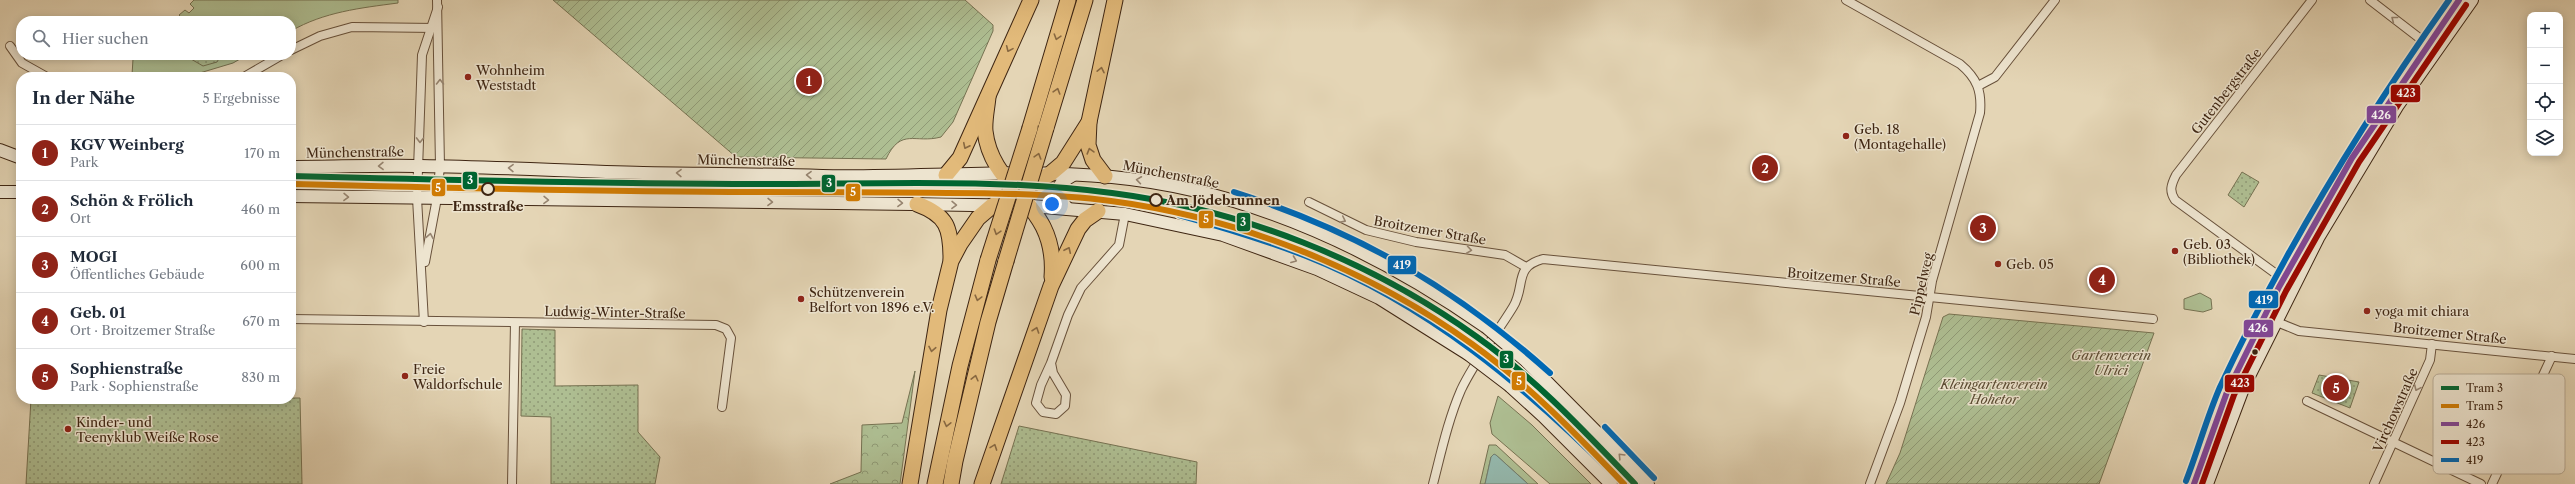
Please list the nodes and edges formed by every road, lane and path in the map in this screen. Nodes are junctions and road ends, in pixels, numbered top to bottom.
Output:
1 (1031, 0) edge
2 (1068, 0) edge
3 (1085, 0) edge
4 (1115, 0) edge
5 (1846, 0) edge
6 (2055, 0) edge
7 (2312, 0) edge
8 (2370, 0) edge
9 (2459, 0) edge
10 (2472, 0) edge
11 (438, 3) edge
12 (435, 28) junction
13 (10, 46) dead end
14 (2431, 46) junction
15 (296, 48) edge
16 (16, 54) edge
17 (20, 60) edge
18 (273, 60) edge
19 (38, 72) edge
20 (253, 72) edge
21 (1978, 86) junction
22 (988, 98) junction
23 (1089, 122) junction
24 (0, 150) edge
25 (16, 156) edge
26 (420, 166) junction
27 (440, 166) junction
28 (296, 167) edge
29 (1050, 174) junction
30 (946, 175) junction
31 (1004, 175) junction
32 (1073, 175) junction
33 (1105, 176) junction
34 (1017, 191) junction
35 (0, 192) edge
36 (16, 192) edge
37 (296, 196) edge
38 (417, 198) junction
39 (437, 198) junction
40 (1308, 202) dead end
41 (916, 204) junction
42 (992, 206) junction
43 (1032, 206) junction
44 (1068, 209) junction
45 (1098, 211) junction
46 (1126, 214) junction
47 (951, 261) junction
48 (1526, 268) junction
49 (423, 274) junction
50 (2283, 279) junction
51 (1052, 286) junction
52 (1928, 297) junction
53 (2264, 317) junction
54 (2153, 318) dead end
55 (296, 319) edge
56 (424, 322) junction
57 (515, 323) junction
58 (2276, 323) junction
59 (2432, 344) junction
60 (2552, 356) junction
61 (2575, 359) edge
62 (1051, 363) junction
63 (2544, 374) edge
64 (2307, 401) dead end
65 (722, 407) dead end
66 (2393, 443) junction
67 (2433, 462) edge
68 (2460, 474) edge
69 (2497, 474) edge
70 (512, 484) edge
71 (910, 484) edge
72 (935, 484) edge
73 (952, 484) edge
74 (982, 484) edge
75 (1433, 484) edge
76 (1611, 484) edge
77 (1648, 484) edge
78 (1870, 484) edge
79 (2194, 484) edge
80 (2207, 484) edge
81 (2374, 484) edge
82 (2481, 484) edge
83 (2492, 484) edge

1 -> 22 highway
2 -> 72 highway, bridge
73 -> 3 highway, bridge
23 -> 4 highway
5 - 21 street, Pippelweg
6 - 21 street
7 - 50 street, Gutenbergstraße
14 -> 8 street
9 - 14 main road
10 - 14 main road
11 - 12 street
12 - 15 street
12 -> 26 street
27 -> 12 street
13 - 16 street
14 - 50 main road
14 - 58 main road
17 - 19 street
18 - 20 street
21 - 52 street, Pippelweg
22 -> 30 highway
22 - 31 highway
23 - 29 highway
33 -> 23 highway
24 - 25 main road
26 - 27 main road, Münchenstraße
26 -> 28 main road, Münchenstraße
26 - 38 street, Münchenstraße
30 -> 27 main road, Münchenstraße
27 - 39 street
29 - 31 main road, Münchenstraße
29 - 32 main road, Münchenstraße
29 - 34 highway
30 - 31 main road, Münchenstraße
31 - 34 highway
32 - 33 main road, Münchenstraße
32 - 44 main road
77 -> 33 main road, Münchenstraße, bridge
34 - 42 highway
34 - 43 highway
35 - 36 main road
37 -> 38 main road
38 - 39 main road
38 - 49 street
39 -> 41 main road
49 -> 39 street
40 -> 48 street, Broitzemer Straße
41 -> 42 main road
41 - 47 highway
42 - 43 main road
42 - 47 highway
43 - 44 main road
43 - 51 highway
44 - 45 main road
45 - 46 main road
51 -> 45 highway
46 - 62 street
46 -> 76 main road, bridge
47 -> 71 highway
48 - 52 street, Broitzemer Straße
48 - 75 street
49 - 56 street
50 - 53 main road
74 -> 51 highway
52 - 54 street, Broitzemer Straße
52 - 78 street, Pippelweg
53 - 58 street, Broitzemer Straße
53 - 79 main road
55 - 56 street, Ludwig-Winter-Straße
56 - 57 street, Ludwig-Winter-Straße
57 - 65 street, Ludwig-Winter-Straße
57 - 70 street
58 - 59 street, Broitzemer Straße
58 - 80 main road
59 - 60 street, Broitzemer Straße
59 -> 66 street, Virchowstraße
60 - 61 street, Broitzemer Straße
60 - 63 street
62 - 62 street
64 - 66 street
66 - 67 street
66 - 81 street, Virchowstraße
68 - 82 street
69 - 83 street

